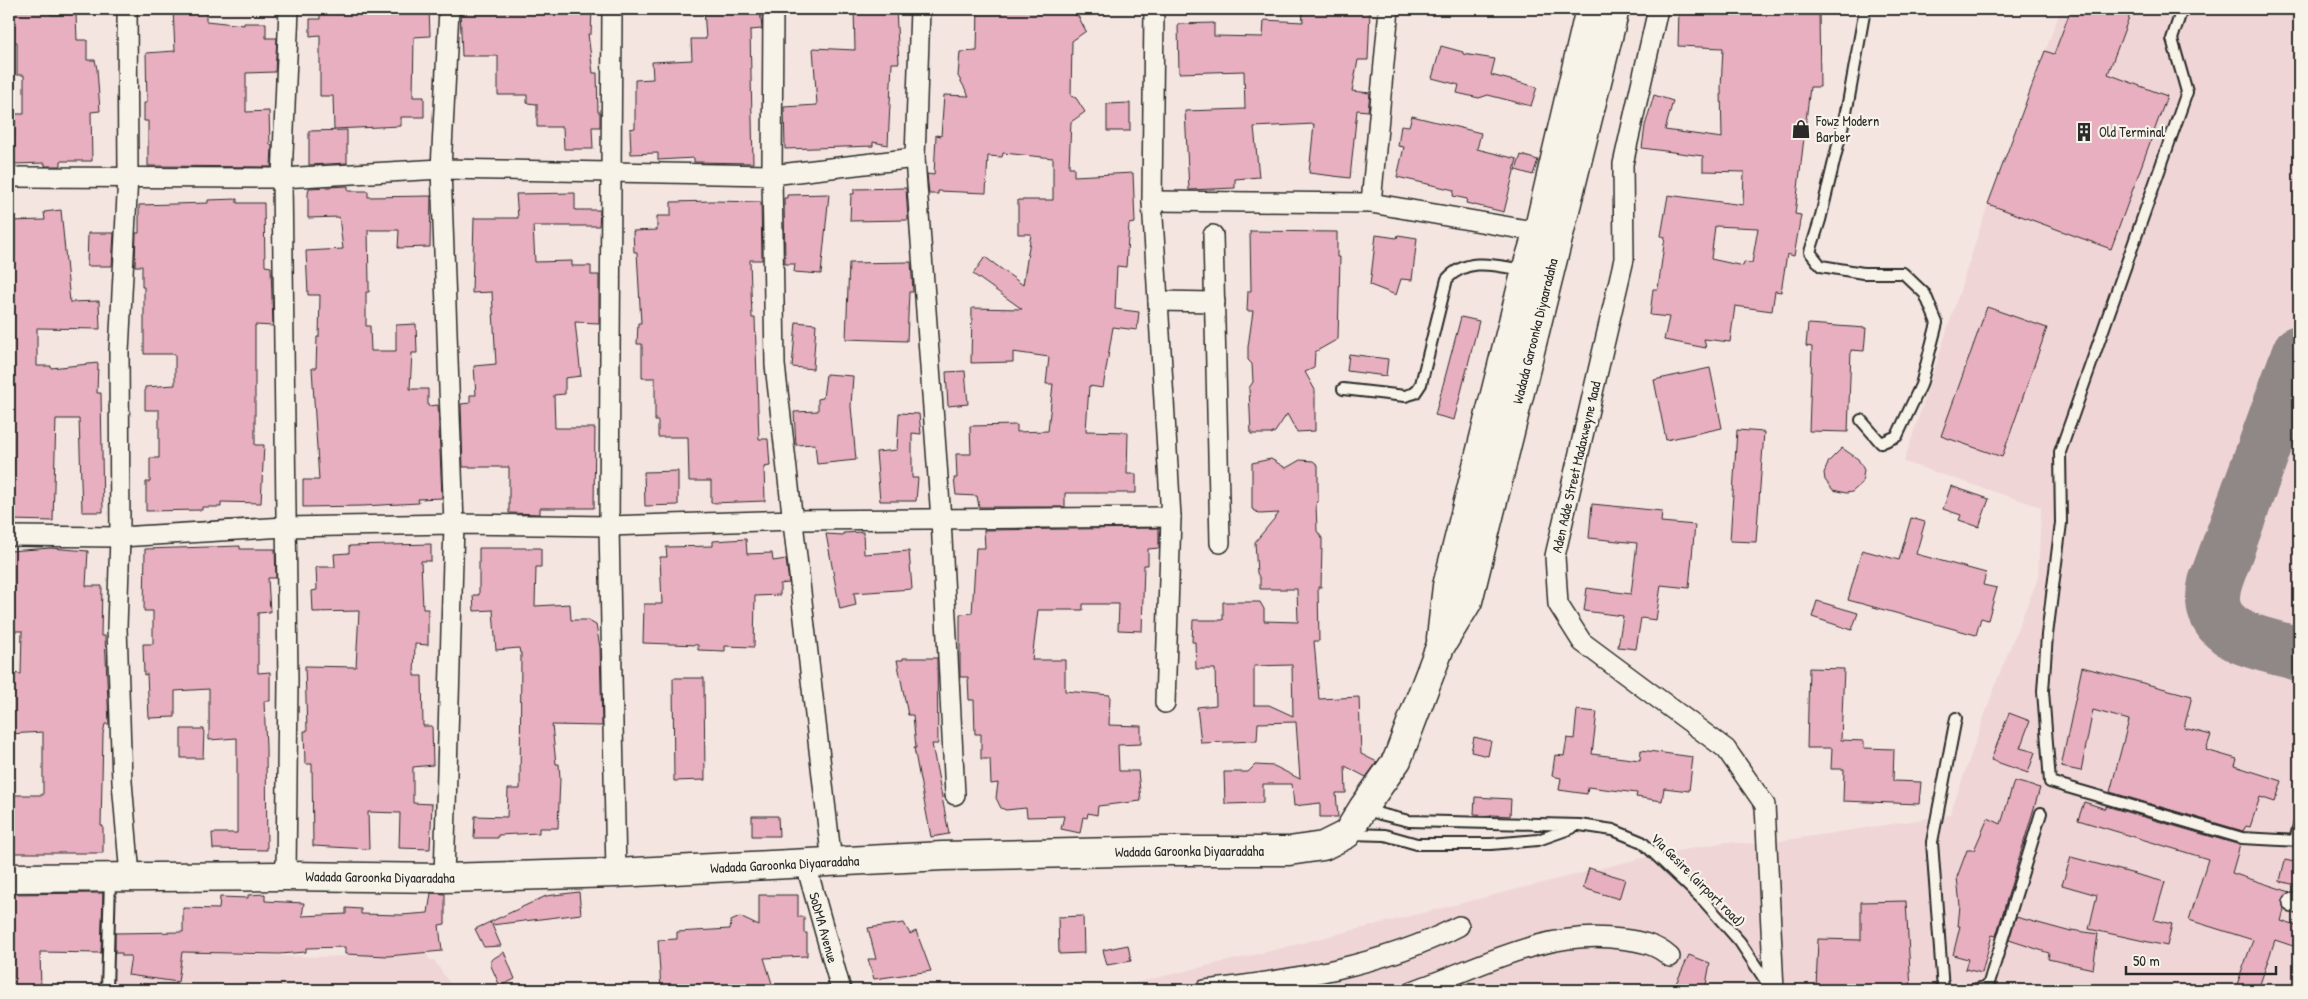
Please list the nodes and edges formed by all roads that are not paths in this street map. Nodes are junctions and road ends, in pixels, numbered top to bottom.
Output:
1 (127, 9) edge
2 (289, 9) edge
3 (449, 9) edge
4 (612, 9) edge
5 (773, 9) edge
6 (920, 9) edge
7 (1154, 9) edge
8 (1389, 9) edge
9 (1590, 9) edge
10 (1615, 9) edge
11 (1658, 9) edge
12 (1864, 9) edge
13 (2182, 9) edge
14 (915, 158) junction
15 (442, 169) junction
16 (611, 171) junction
17 (772, 175) junction
18 (128, 176) junction
19 (9, 177) edge
20 (282, 178) junction
21 (1152, 201) junction
22 (1371, 204) junction
23 (1538, 232) junction
24 (1214, 235) dead end
25 (1526, 270) junction
26 (1158, 301) junction
27 (1215, 302) junction
28 (1343, 389) dead end
29 (1861, 420) dead end
30 (1172, 516) junction
31 (941, 519) junction
32 (794, 520) junction
33 (454, 524) junction
34 (609, 526) junction
35 (286, 527) junction
36 (9, 536) edge
37 (120, 537) junction
38 (1220, 544) dead end
39 (1440, 647) junction
40 (1165, 703) dead end
41 (1956, 718) dead end
42 (955, 795) dead end
43 (1363, 808) junction
44 (2041, 813) dead end
45 (1580, 825) junction
46 (2299, 825) edge
47 (1347, 834) junction
48 (2297, 841) edge
49 (819, 864) junction
50 (616, 873) junction
51 (120, 876) junction
52 (286, 876) junction
53 (9, 878) edge
54 (444, 878) junction
55 (1459, 926) dead end
56 (1670, 956) dead end
57 (107, 990) edge
58 (840, 990) edge
59 (1205, 990) edge
60 (1415, 990) edge
61 (1773, 990) edge
62 (1943, 990) edge
63 (1973, 990) edge

1 - 18 street
2 - 20 street
3 - 15 street
4 - 16 street
5 - 17 street, SoDMA Avenue
6 - 14 street
7 - 21 street
8 - 22 street
9 - 23 main road, Wadada Garoonka Diyaaradaha
10 - 39 main road, Wadada Garoonka Diyaaradaha
11 - 61 street, Aden Adde Street Madaxweyne 1aad
12 - 29 lane
13 - 48 lane
14 - 17 street
14 - 31 street
15 - 16 street
15 - 20 street
15 - 33 street
16 - 17 street
16 - 34 street
17 - 32 street, SoDMA Avenue
18 - 19 street
18 - 20 street
18 - 37 street
20 - 35 street
21 - 22 street
21 - 26 street
22 - 23 street
23 - 25 main road, Wadada Garoonka Diyaaradaha
24 - 27 street
25 - 28 lane
25 - 39 main road, Wadada Garoonka Diyaaradaha
26 - 27 street
26 - 30 street
27 - 38 street
30 - 31 street
30 - 40 street
31 - 32 street
31 - 42 street
32 - 34 street
32 - 49 street, SoDMA Avenue
33 - 34 street
33 - 35 street
33 - 54 street
34 - 50 street
35 - 37 street
35 - 52 street
36 - 37 street
37 - 51 street
39 - 43 main road, Wadada Garoonka Diyaaradaha
41 - 62 lane
43 - 45 lane, Via Gesire (airport road)
43 - 47 main road, Wadada Garoonka Diyaaradaha
44 - 63 lane
45 - 47 lane, Via Gesire (airport road)
45 - 61 lane, Via Gesire (airport road)
46 - 48 lane
47 - 49 main road, Wadada Garoonka Diyaaradaha
49 - 50 main road, Wadada Garoonka Diyaaradaha
49 - 58 street, SoDMA Avenue
50 - 54 main road, Wadada Garoonka Diyaaradaha
51 - 52 main road, Wadada Garoonka Diyaaradaha
51 - 53 main road, Wadada Garoonka Diyaaradaha
51 - 57 lane
52 - 54 main road, Wadada Garoonka Diyaaradaha
55 - 59 street
56 - 60 street

